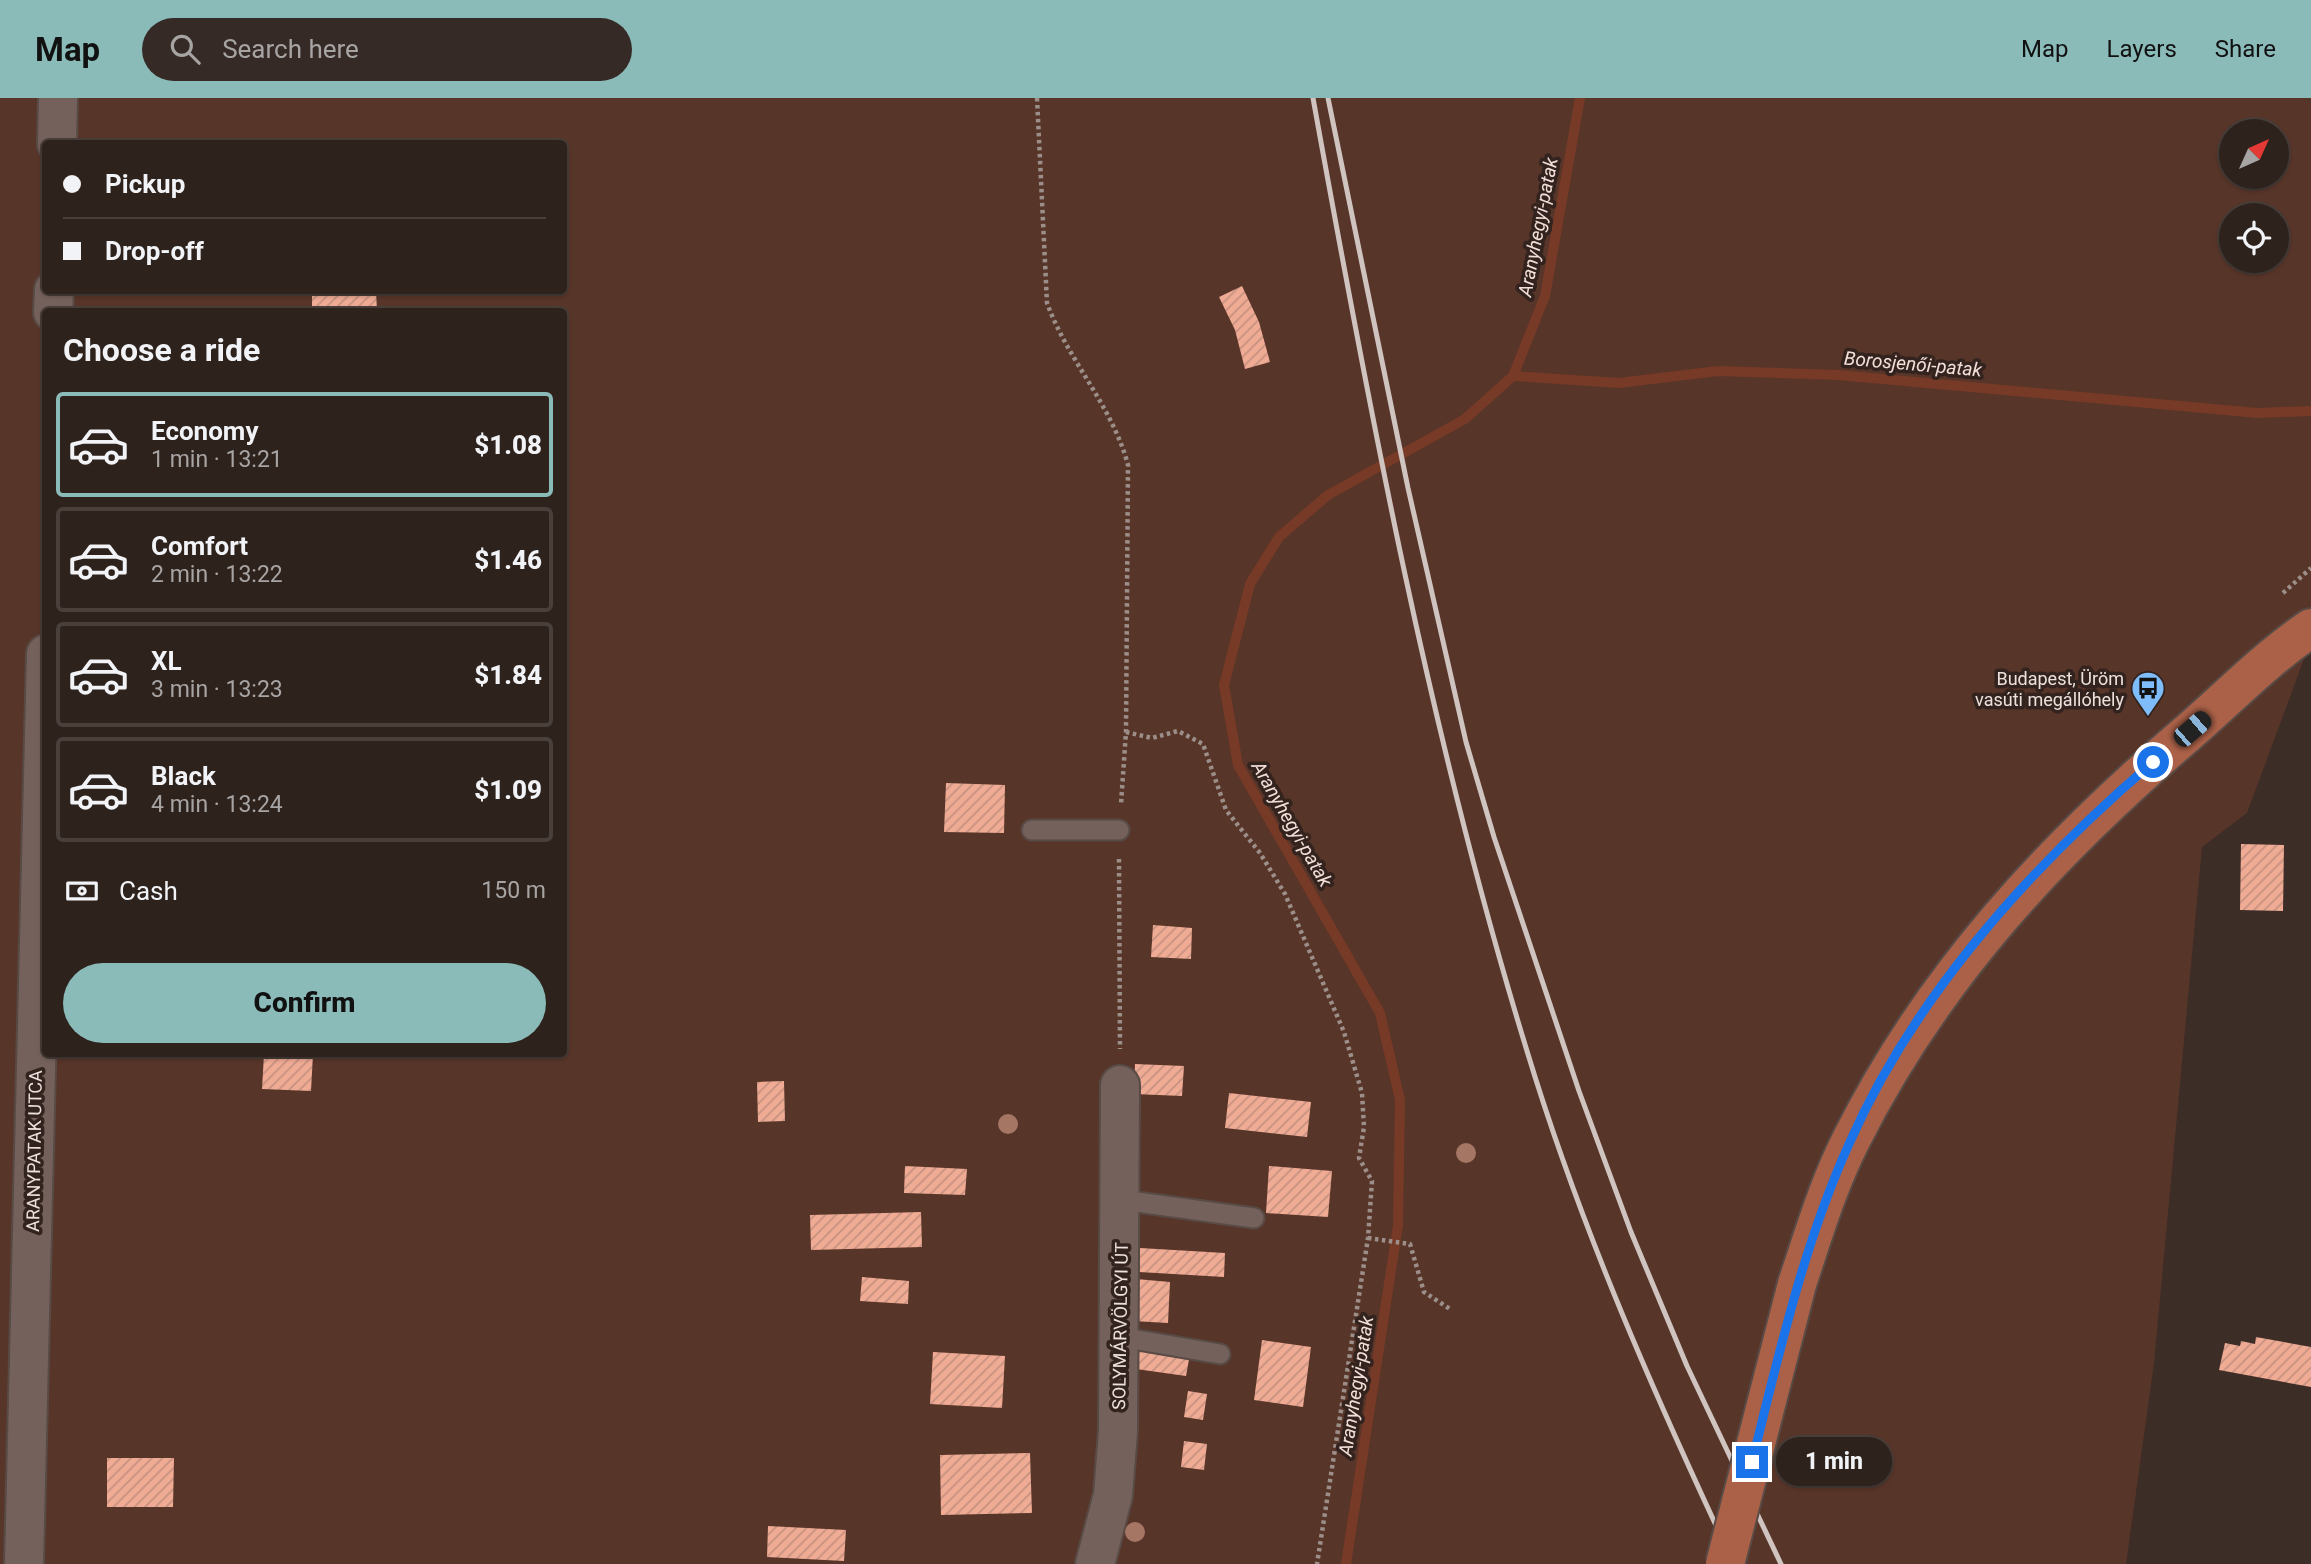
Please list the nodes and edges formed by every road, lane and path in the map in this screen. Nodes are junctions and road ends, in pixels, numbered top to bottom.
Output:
1 (58, 98) edge
2 (1037, 98) edge
3 (57, 140) edge
4 (2311, 568) edge
5 (2283, 593) dead end
6 (2311, 628) edge
7 (1126, 732) junction
8 (42, 819) edge
9 (1032, 830) dead end
10 (1119, 830) junction
11 (1120, 1085) joint
12 (1122, 1200) junction
13 (1254, 1218) dead end
14 (1368, 1238) junction
15 (1450, 1309) dead end
16 (1120, 1337) junction
17 (1220, 1354) dead end
18 (24, 1564) edge
19 (1095, 1564) edge
20 (1317, 1564) edge
21 (1726, 1564) edge

1 - 3 street
2 - 7 path
4 - 5 path
6 - 21 main road, bridge
7 - 10 path
7 - 14 path
8 - 18 street, ARANYPATAK UTCA
9 - 10 lane
10 - 11 path
11 - 12 street, SOLYMÁRVÖLGYI ÚT
12 - 13 lane
12 - 16 street, SOLYMÁRVÖLGYI ÚT
14 - 15 path
14 - 20 path
16 - 17 lane
16 - 19 street, SOLYMÁRVÖLGYI ÚT

